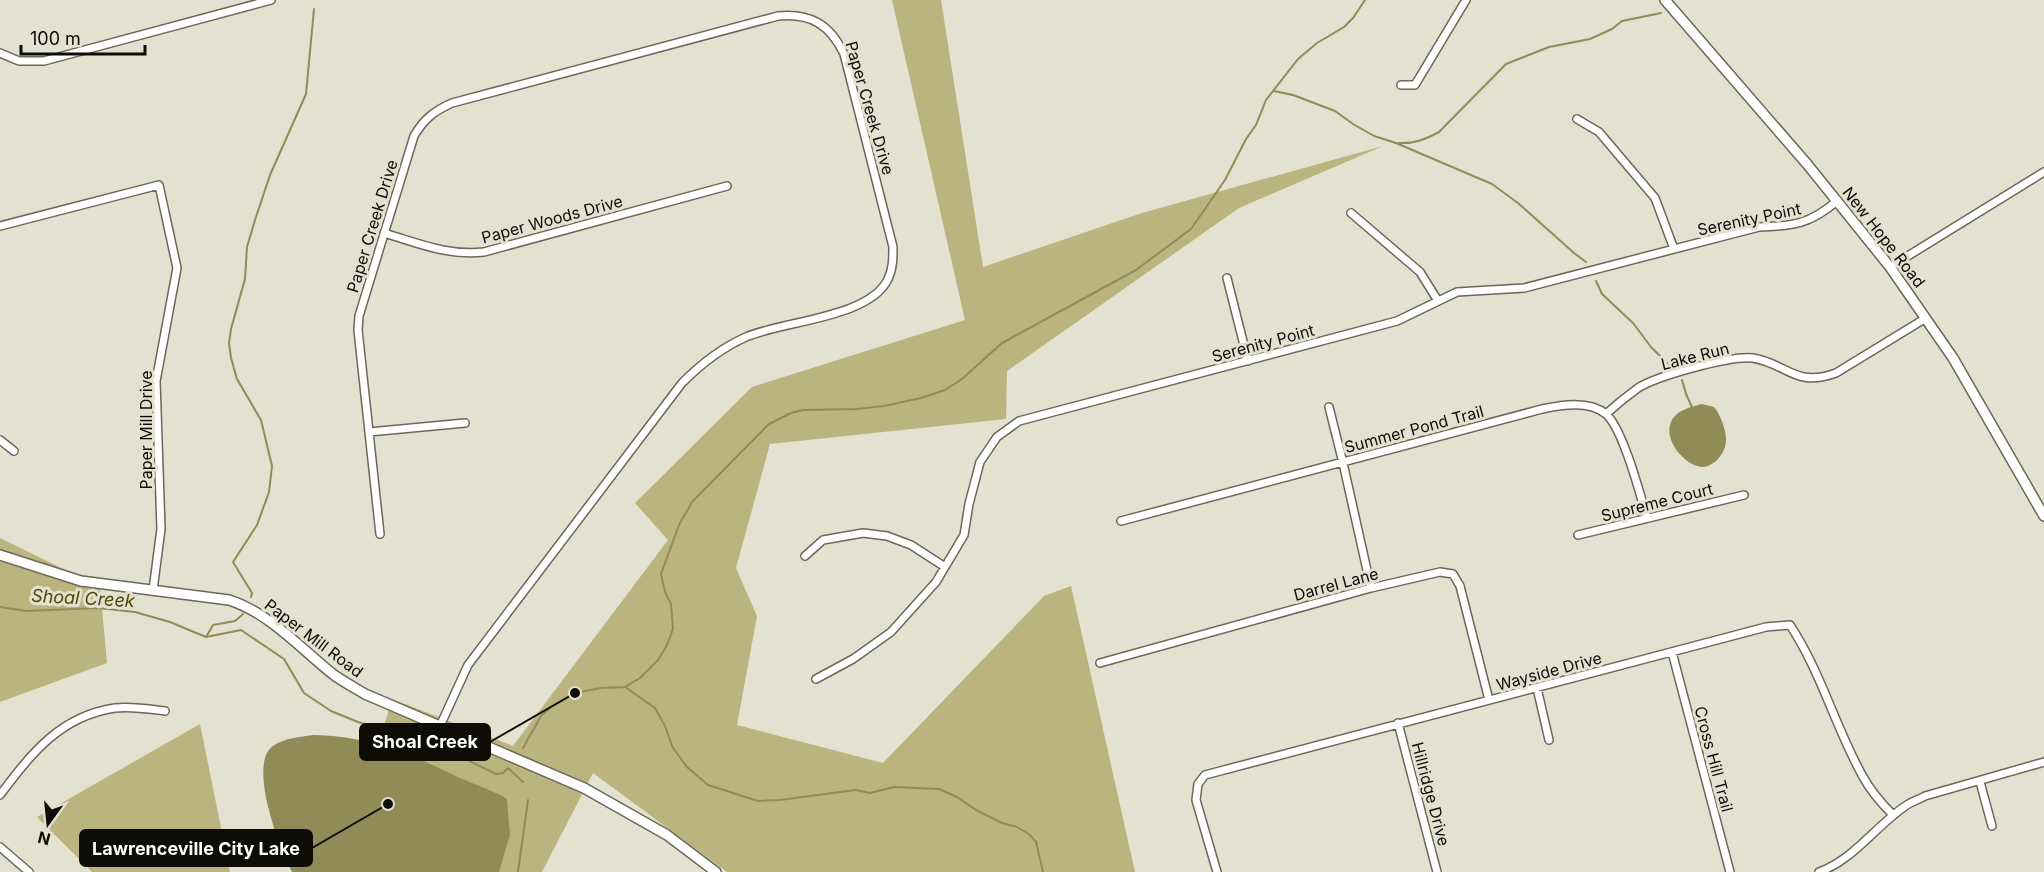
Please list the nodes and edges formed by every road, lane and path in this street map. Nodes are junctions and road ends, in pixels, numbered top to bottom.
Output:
1 (271, 0) edge
2 (1466, 0) edge
3 (1665, 0) edge
4 (0, 53) edge
5 (1401, 86) dead end
6 (1577, 119) dead end
7 (2044, 172) edge
8 (727, 186) dead end
9 (1837, 201) junction
10 (1351, 213) dead end
11 (0, 226) edge
12 (384, 232) junction
13 (1674, 249) junction
14 (1890, 267) junction
15 (1227, 278) dead end
16 (1438, 301) junction
17 (1926, 318) junction
18 (1248, 361) junction
19 (1329, 407) dead end
20 (1606, 414) junction
21 (465, 423) dead end
22 (369, 432) junction
23 (0, 440) edge
24 (14, 451) dead end
25 (1343, 463) junction
26 (1744, 495) dead end
27 (2043, 513) edge
28 (1647, 518) junction
29 (1121, 520) dead end
30 (380, 534) dead end
31 (1578, 535) dead end
32 (0, 555) edge
33 (805, 556) dead end
34 (945, 567) junction
35 (1371, 588) junction
36 (153, 590) junction
37 (1672, 652) junction
38 (1100, 663) dead end
39 (816, 679) dead end
40 (1537, 688) junction
41 (1490, 700) junction
42 (165, 711) dead end
43 (1398, 723) junction
44 (440, 726) junction
45 (1549, 740) dead end
46 (2044, 762) edge
47 (1980, 782) junction
48 (0, 795) edge
49 (1893, 815) junction
50 (1992, 826) dead end
51 (0, 847) edge
52 (29, 872) edge
53 (716, 872) edge
54 (1217, 872) edge
55 (1437, 872) edge
56 (1730, 872) edge
57 (1819, 872) edge

1 - 4 street
2 - 5 street
3 - 9 street, New Hope Road
6 - 13 street
7 - 14 street
8 - 12 street, Paper Woods Drive
9 - 13 street, Serenity Point
9 - 14 street, New Hope Road
10 - 16 street
11 - 36 street, Paper Mill Drive
12 - 22 street, Paper Creek Drive
12 - 44 street, Paper Creek Drive
13 - 16 street, Serenity Point
14 - 17 street, New Hope Road
15 - 18 street
16 - 18 street, Serenity Point
17 - 20 street, Lake Run
17 - 27 street, New Hope Road
18 - 34 street, Serenity Point
19 - 25 street
20 - 25 street, Summer Pond Trail
20 - 28 street
21 - 22 street
22 - 30 street, Paper Creek Drive
23 - 24 street
25 - 29 street, Summer Pond Trail
25 - 35 street
26 - 28 street, Supreme Court
28 - 31 street, Supreme Court
32 - 36 street, Paper Mill Road
33 - 34 street
34 - 39 street, Serenity Point
35 - 38 street, Darrel Lane
35 - 41 street, Darrel Lane
36 - 44 street, Paper Mill Road
37 - 40 street, Wayside Drive
37 - 49 street, Wayside Drive
37 - 56 street, Cross Hill Trail
40 - 41 street, Wayside Drive
40 - 45 street
41 - 43 street, Wayside Drive
42 - 48 street
43 - 54 street, Wayside Drive
43 - 55 street, Hillridge Drive
44 - 53 street, Paper Mill Road
46 - 47 street
47 - 49 street
47 - 50 street
49 - 57 street
51 - 52 street

